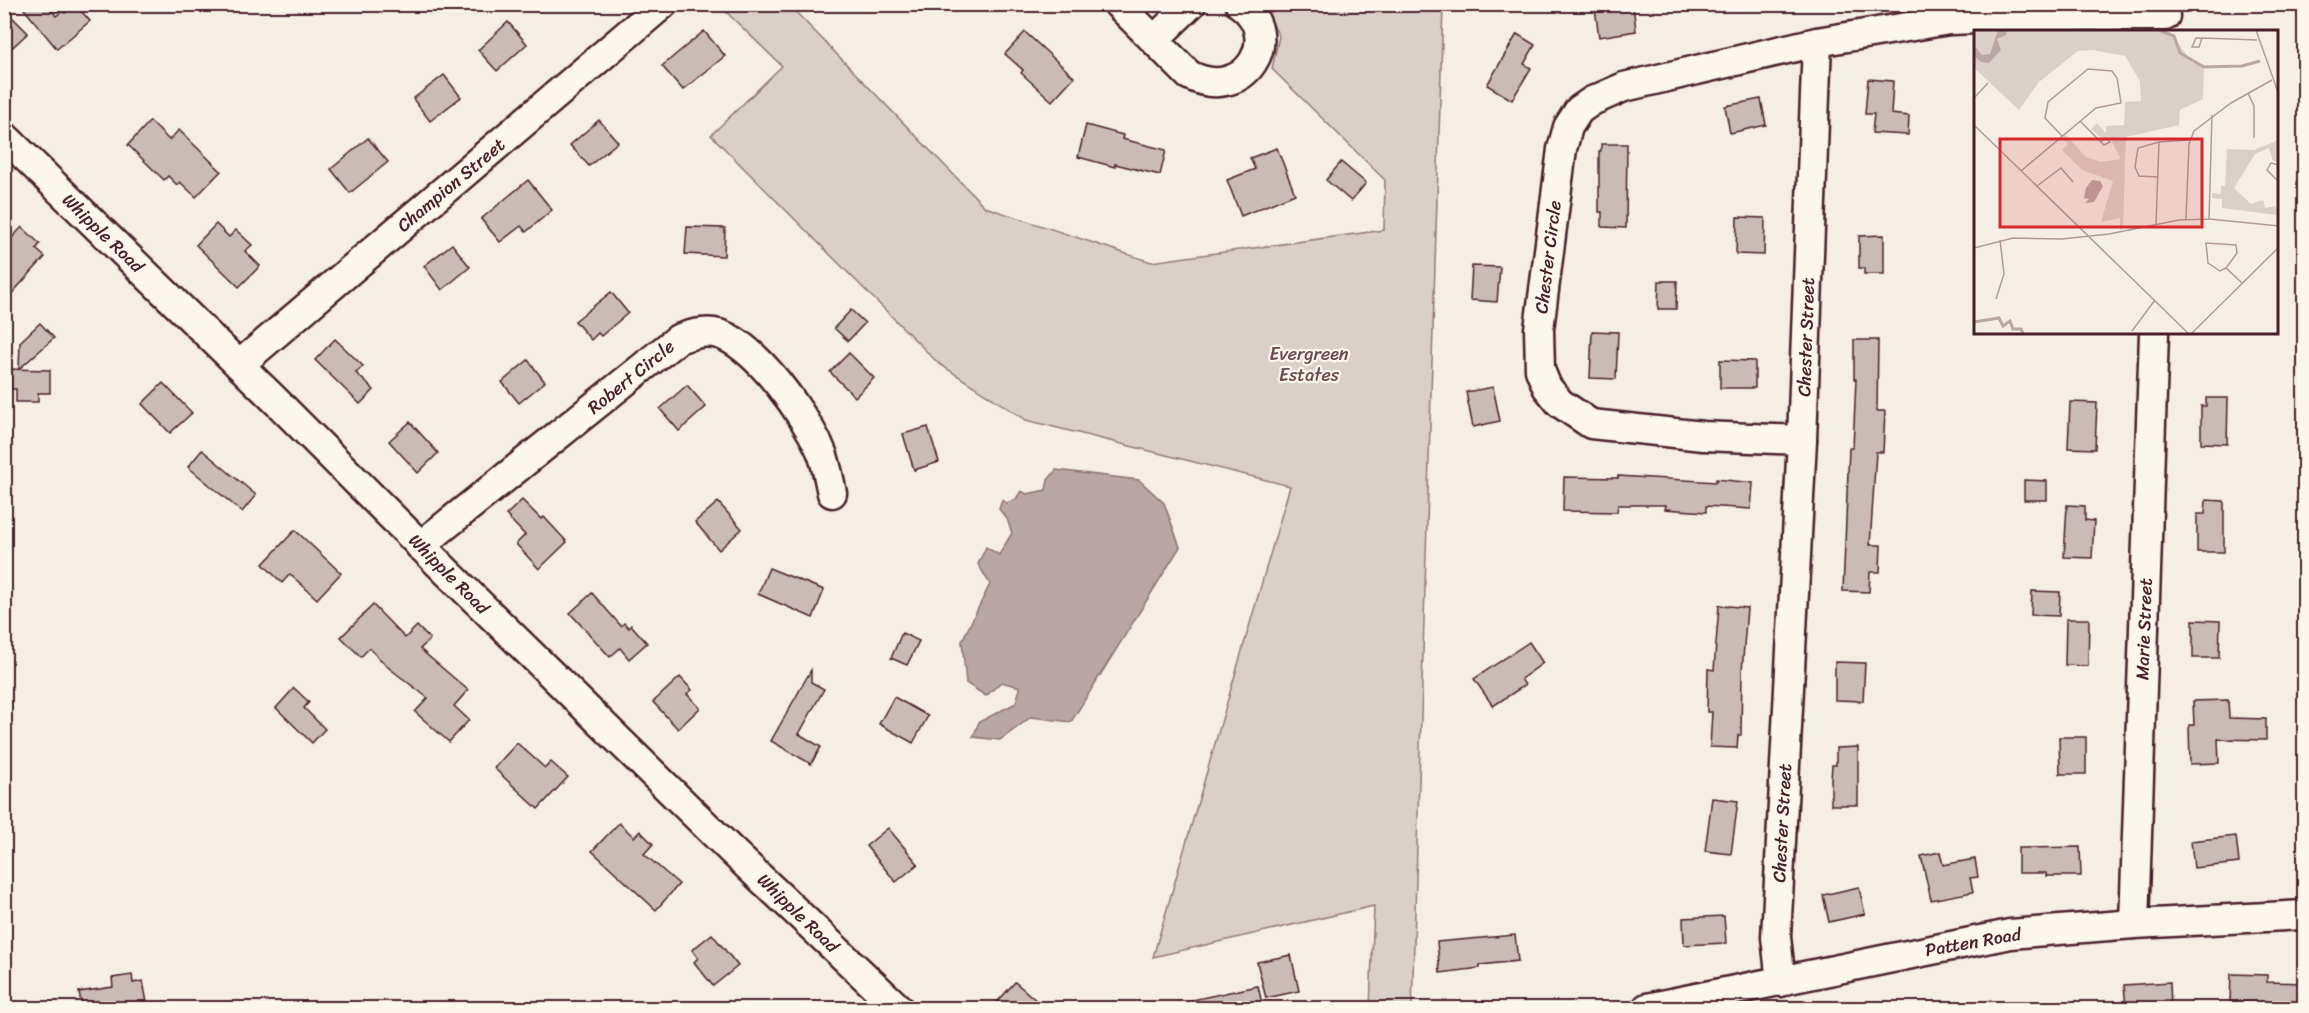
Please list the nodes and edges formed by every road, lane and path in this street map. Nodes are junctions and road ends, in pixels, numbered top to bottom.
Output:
1 (663, 4) edge
2 (1118, 4) edge
3 (1191, 4) edge
4 (1240, 4) edge
5 (2165, 17) edge
6 (1154, 40) junction
7 (1817, 42) junction
8 (4, 136) edge
9 (2154, 334) edge
10 (239, 365) junction
11 (1802, 440) junction
12 (832, 493) dead end
13 (420, 546) junction
14 (2304, 915) edge
15 (2134, 924) junction
16 (1780, 982) junction
17 (898, 1008) edge
18 (1647, 1008) edge

1 - 10 street, Champion Street
2 - 6 street
3 - 6 street
4 - 6 street
5 - 7 street
7 - 11 street, Chester Street
7 - 11 street, Chester Circle
8 - 10 street, Whipple Road
9 - 15 street, Marie Street
10 - 13 street, Whipple Road
11 - 16 street, Chester Street
12 - 13 street, Robert Circle
13 - 17 street, Whipple Road
14 - 15 street, Patten Road
15 - 16 street, Patten Road
16 - 18 street, Patten Road

